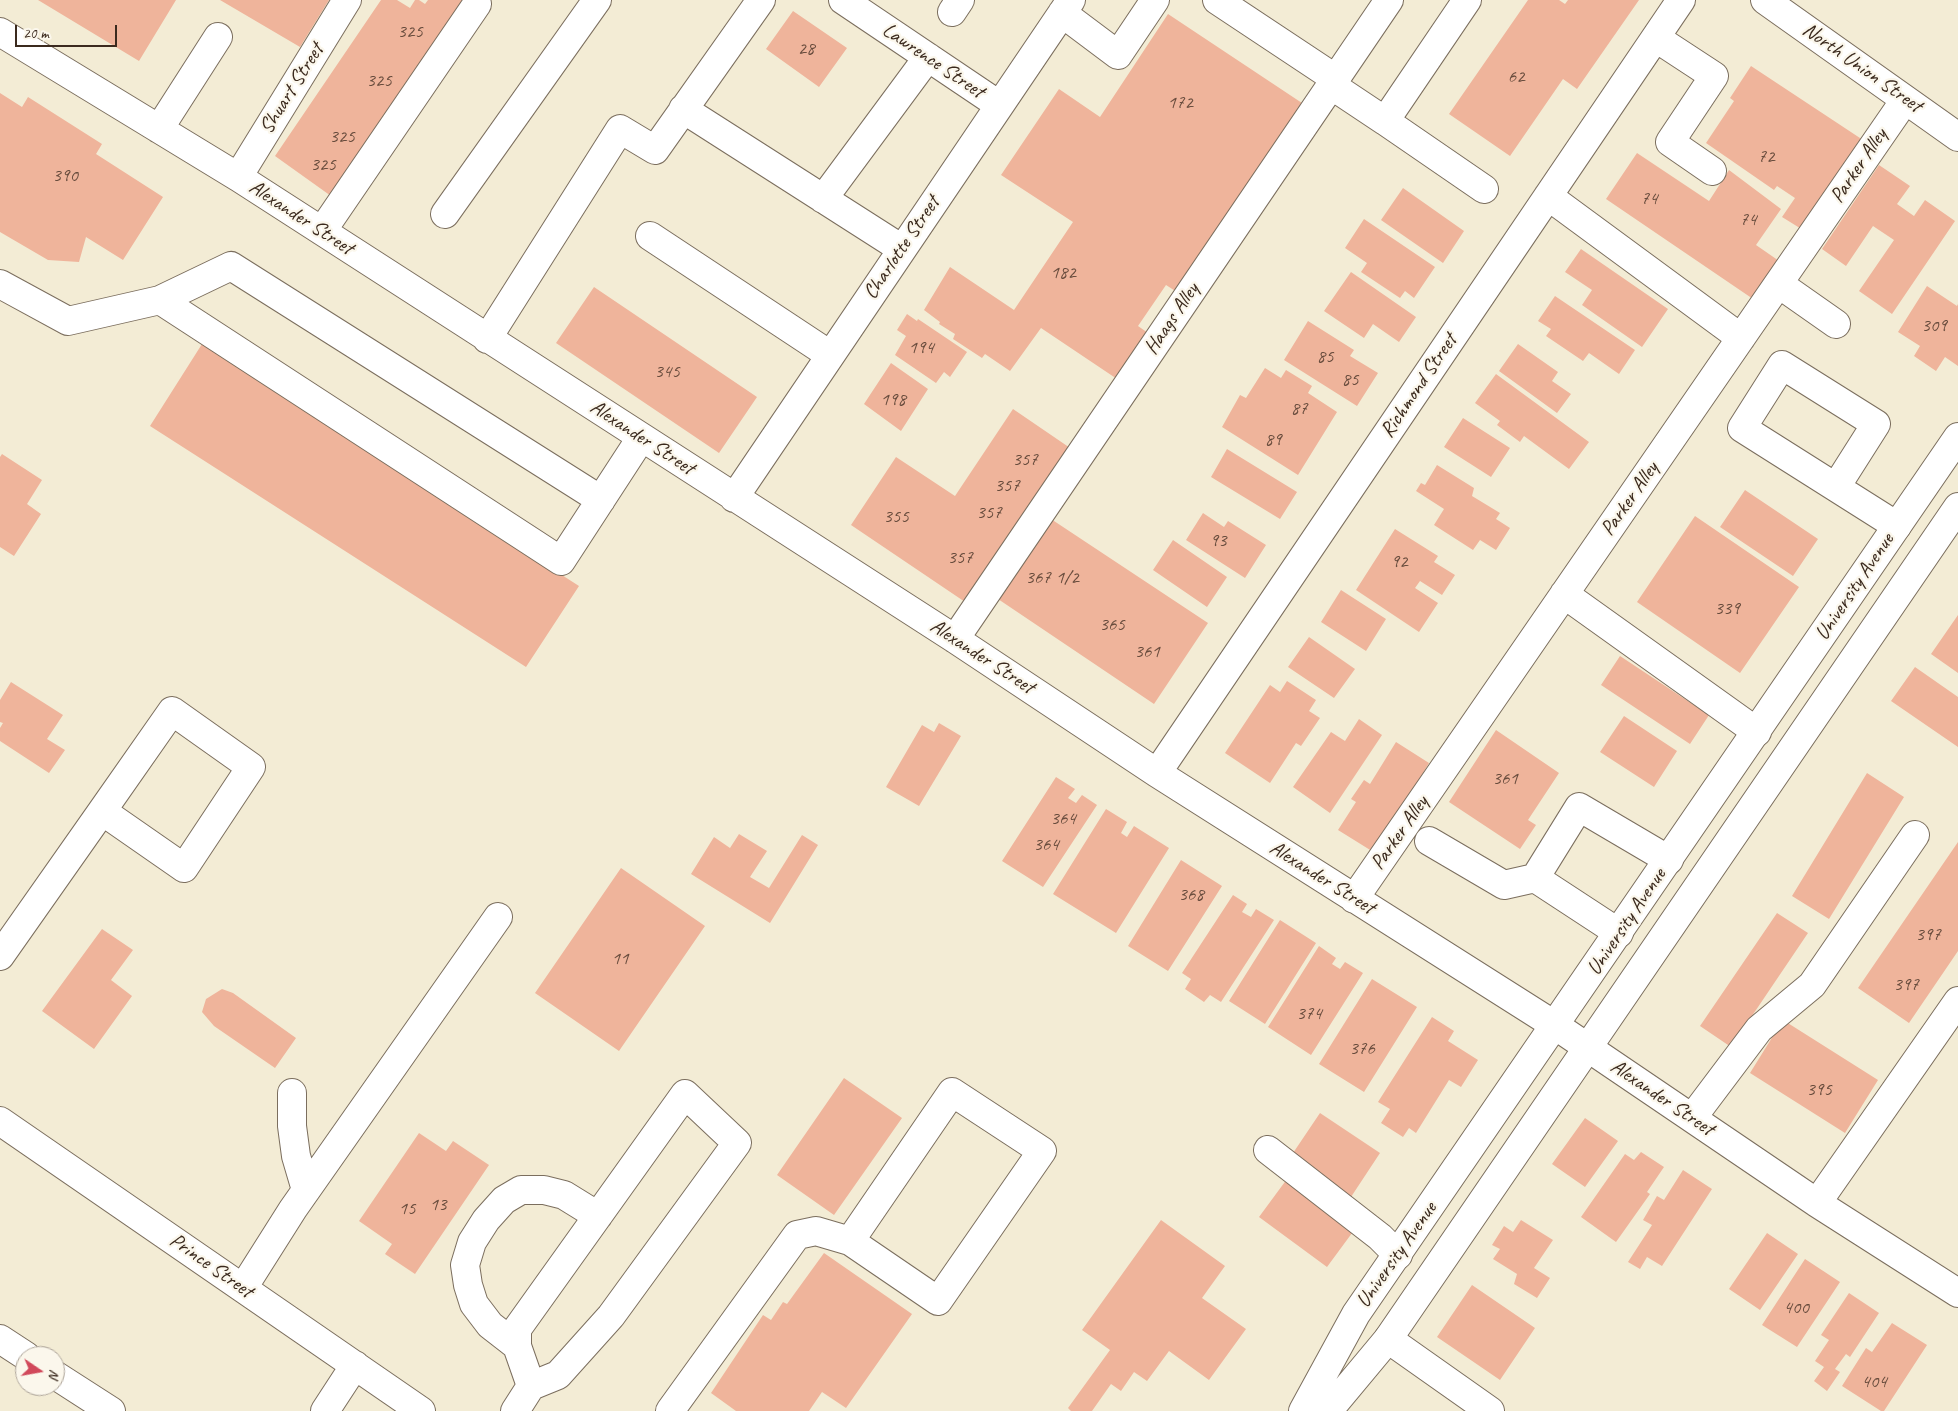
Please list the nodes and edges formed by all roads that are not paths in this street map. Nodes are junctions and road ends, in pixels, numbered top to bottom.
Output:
1 (347, 0) edge
2 (597, 0) edge
3 (761, 0) edge
4 (843, 0) edge
5 (1155, 0) edge
6 (1217, 0) edge
7 (1389, 0) edge
8 (1467, 0) edge
9 (1681, 0) edge
10 (1765, 0) edge
11 (477, 4) dead end
12 (1067, 7) edge
13 (0, 32) edge
14 (218, 37) dead end
15 (1656, 38) junction
16 (928, 57) junction
17 (1333, 82) junction
18 (1905, 100) junction
19 (999, 105) junction
20 (683, 109) junction
21 (1385, 121) junction
22 (159, 129) junction
23 (1958, 137) edge
24 (1712, 171) dead end
25 (238, 177) junction
26 (1484, 189) dead end
27 (1548, 196) junction
28 (823, 198) junction
29 (444, 214) dead end
30 (322, 231) junction
31 (650, 236) dead end
32 (902, 249) junction
33 (0, 284) edge
34 (1779, 284) junction
35 (160, 300) junction
36 (1836, 324) dead end
37 (1741, 338) junction
38 (487, 339) junction
39 (830, 355) junction
40 (1958, 437) edge
41 (641, 438) junction
42 (1836, 487) junction
43 (734, 498) junction
44 (601, 500) junction
45 (1958, 507) edge
46 (1897, 526) junction
47 (1564, 594) junction
48 (954, 639) junction
49 (1757, 732) junction
50 (1156, 773) junction
51 (102, 811) junction
52 (1915, 835) dead end
53 (1429, 841) dead end
54 (1669, 860) junction
55 (1535, 878) junction
56 (1354, 899) junction
57 (498, 917) dead end
58 (1619, 933) junction
59 (0, 956) edge
60 (1958, 1001) edge
61 (1556, 1026) junction
62 (1588, 1048) junction
63 (292, 1093) dead end
64 (1692, 1118) junction
65 (0, 1121) edge
66 (1268, 1150) dead end
67 (306, 1190) junction
68 (1817, 1203) junction
69 (598, 1216) junction
70 (850, 1241) junction
71 (1398, 1255) junction
72 (243, 1288) junction
73 (1958, 1293) edge
74 (0, 1339) edge
75 (1388, 1339) junction
76 (517, 1346) junction
77 (15, 1349) edge
78 (355, 1365) junction
79 (65, 1381) edge
80 (531, 1386) junction
81 (111, 1411) edge
82 (325, 1411) edge
83 (421, 1411) edge
84 (515, 1411) edge
85 (670, 1411) edge
86 (1304, 1411) edge
87 (1328, 1411) edge
88 (1490, 1411) edge

1 - 25 street, Shuart Street
2 - 29 street
3 - 20 street
4 - 16 street, Lawrence Street
5 - 12 street
6 - 17 street
7 - 17 street, Haags Alley
8 - 21 street
9 - 15 street, Richmond Street
10 - 18 street, North Union Street
11 - 30 street
12 - 19 street, Charlotte Street
13 - 22 street, Alexander Street
14 - 22 street
15 - 24 street
15 - 27 street, Richmond Street
16 - 19 street, Lawrence Street
16 - 28 street
17 - 21 street
17 - 48 street, Haags Alley
18 - 23 street, North Union Street
18 - 34 street, Parker Alley
19 - 32 street, Charlotte Street
20 - 28 street
20 - 38 street
21 - 26 street
22 - 25 street, Alexander Street
25 - 30 street, Alexander Street
27 - 37 street
27 - 50 street, Richmond Street
28 - 32 street
30 - 38 street, Alexander Street
31 - 39 street
32 - 39 street, Charlotte Street
33 - 35 street
34 - 36 street
34 - 37 street, Parker Alley
35 - 44 street
35 - 44 street
37 - 47 street, Parker Alley
38 - 41 street, Alexander Street
39 - 43 street, Charlotte Street
40 - 46 street, University Avenue
41 - 43 street, Alexander Street
41 - 44 street
42 - 42 street
42 - 46 street
43 - 48 street, Alexander Street
45 - 62 street, University Avenue
46 - 49 street, University Avenue
47 - 49 street
47 - 56 street, Parker Alley
48 - 50 street, Alexander Street
49 - 54 street, University Avenue
50 - 56 street, Alexander Street
51 - 51 street
51 - 59 street
52 - 64 street
53 - 55 street
54 - 55 street
54 - 58 street, University Avenue
55 - 58 street
56 - 61 street, Alexander Street
57 - 67 street
58 - 61 street, University Avenue
60 - 68 street
61 - 62 street, Alexander Street
61 - 71 street, University Avenue
62 - 64 street, Alexander Street
62 - 75 street, University Avenue
63 - 67 street
64 - 68 street, Alexander Street
65 - 72 street, Prince Street
66 - 71 street
67 - 72 street
68 - 73 street, Alexander Street
69 - 76 street
69 - 76 street
69 - 80 street
70 - 70 street
70 - 85 street
71 - 86 street, University Avenue
72 - 78 street, Prince Street
74 - 77 street
75 - 87 street, University Avenue
75 - 88 street
76 - 80 street
78 - 82 street
78 - 83 street, Prince Street
79 - 81 street
80 - 84 street

